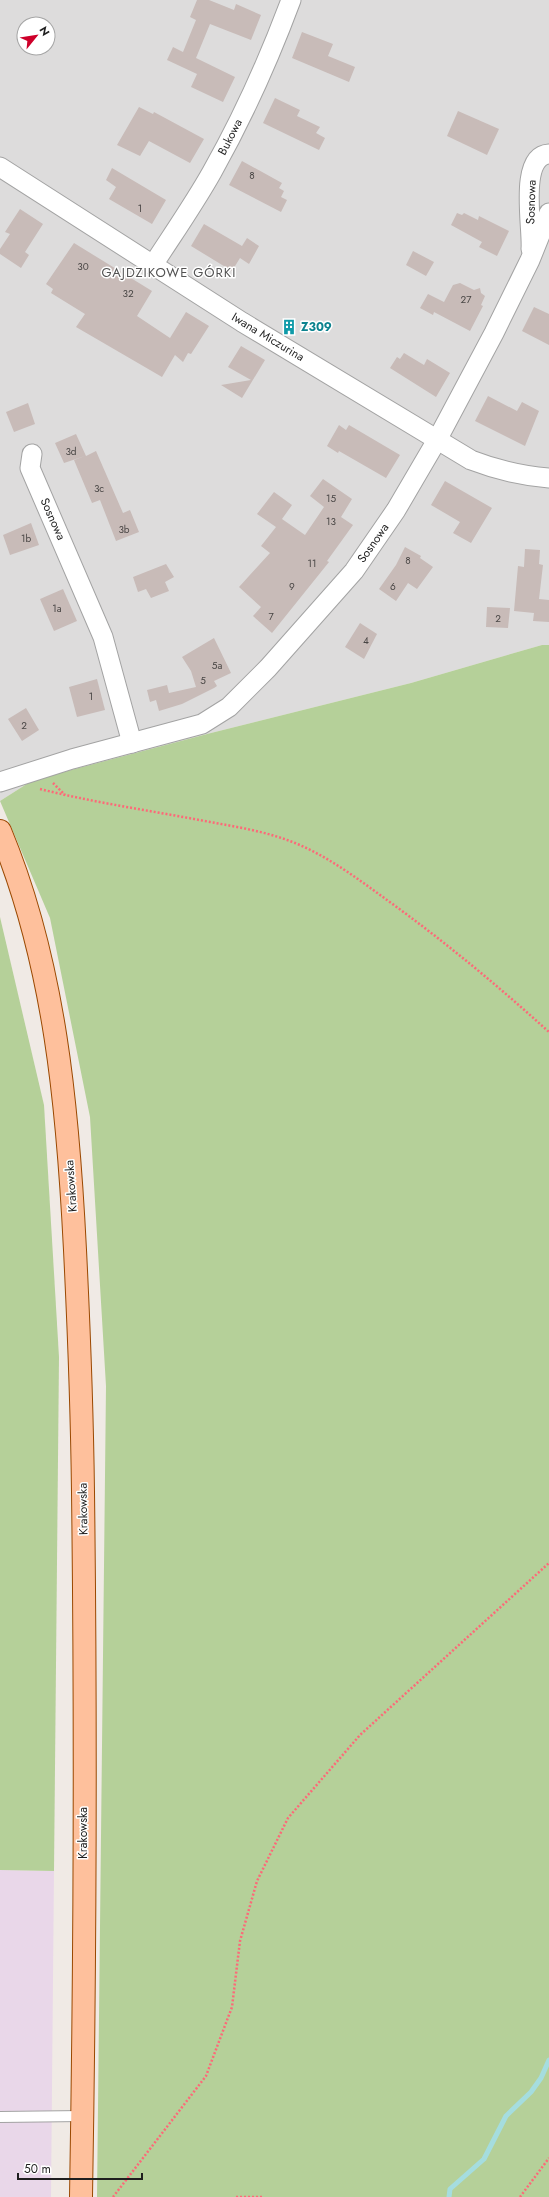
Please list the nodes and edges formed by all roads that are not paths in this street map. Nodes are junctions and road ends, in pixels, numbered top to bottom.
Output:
1 (291, 0) edge
2 (549, 154) edge
3 (0, 167) edge
4 (549, 213) edge
5 (530, 260) junction
6 (153, 265) junction
7 (437, 440) junction
8 (32, 454) dead end
9 (549, 478) edge
10 (132, 743) junction
11 (0, 782) edge
12 (0, 831) edge
13 (82, 2116) junction
14 (0, 2117) edge
15 (81, 2197) edge

1 - 6 street, Bukowa
2 - 5 street, Sosnowa
3 - 6 street, Iwana Miczurina
4 - 5 street, Sosnowa
5 - 7 street, Sosnowa
6 - 7 street, Iwana Miczurina
7 - 9 street, Iwana Miczurina
7 - 10 street, Sosnowa
8 - 10 street, Sosnowa
10 - 11 street, Sosnowa
12 - 13 main road, Krakowska
13 - 14 lane
13 - 15 main road, Krakowska

